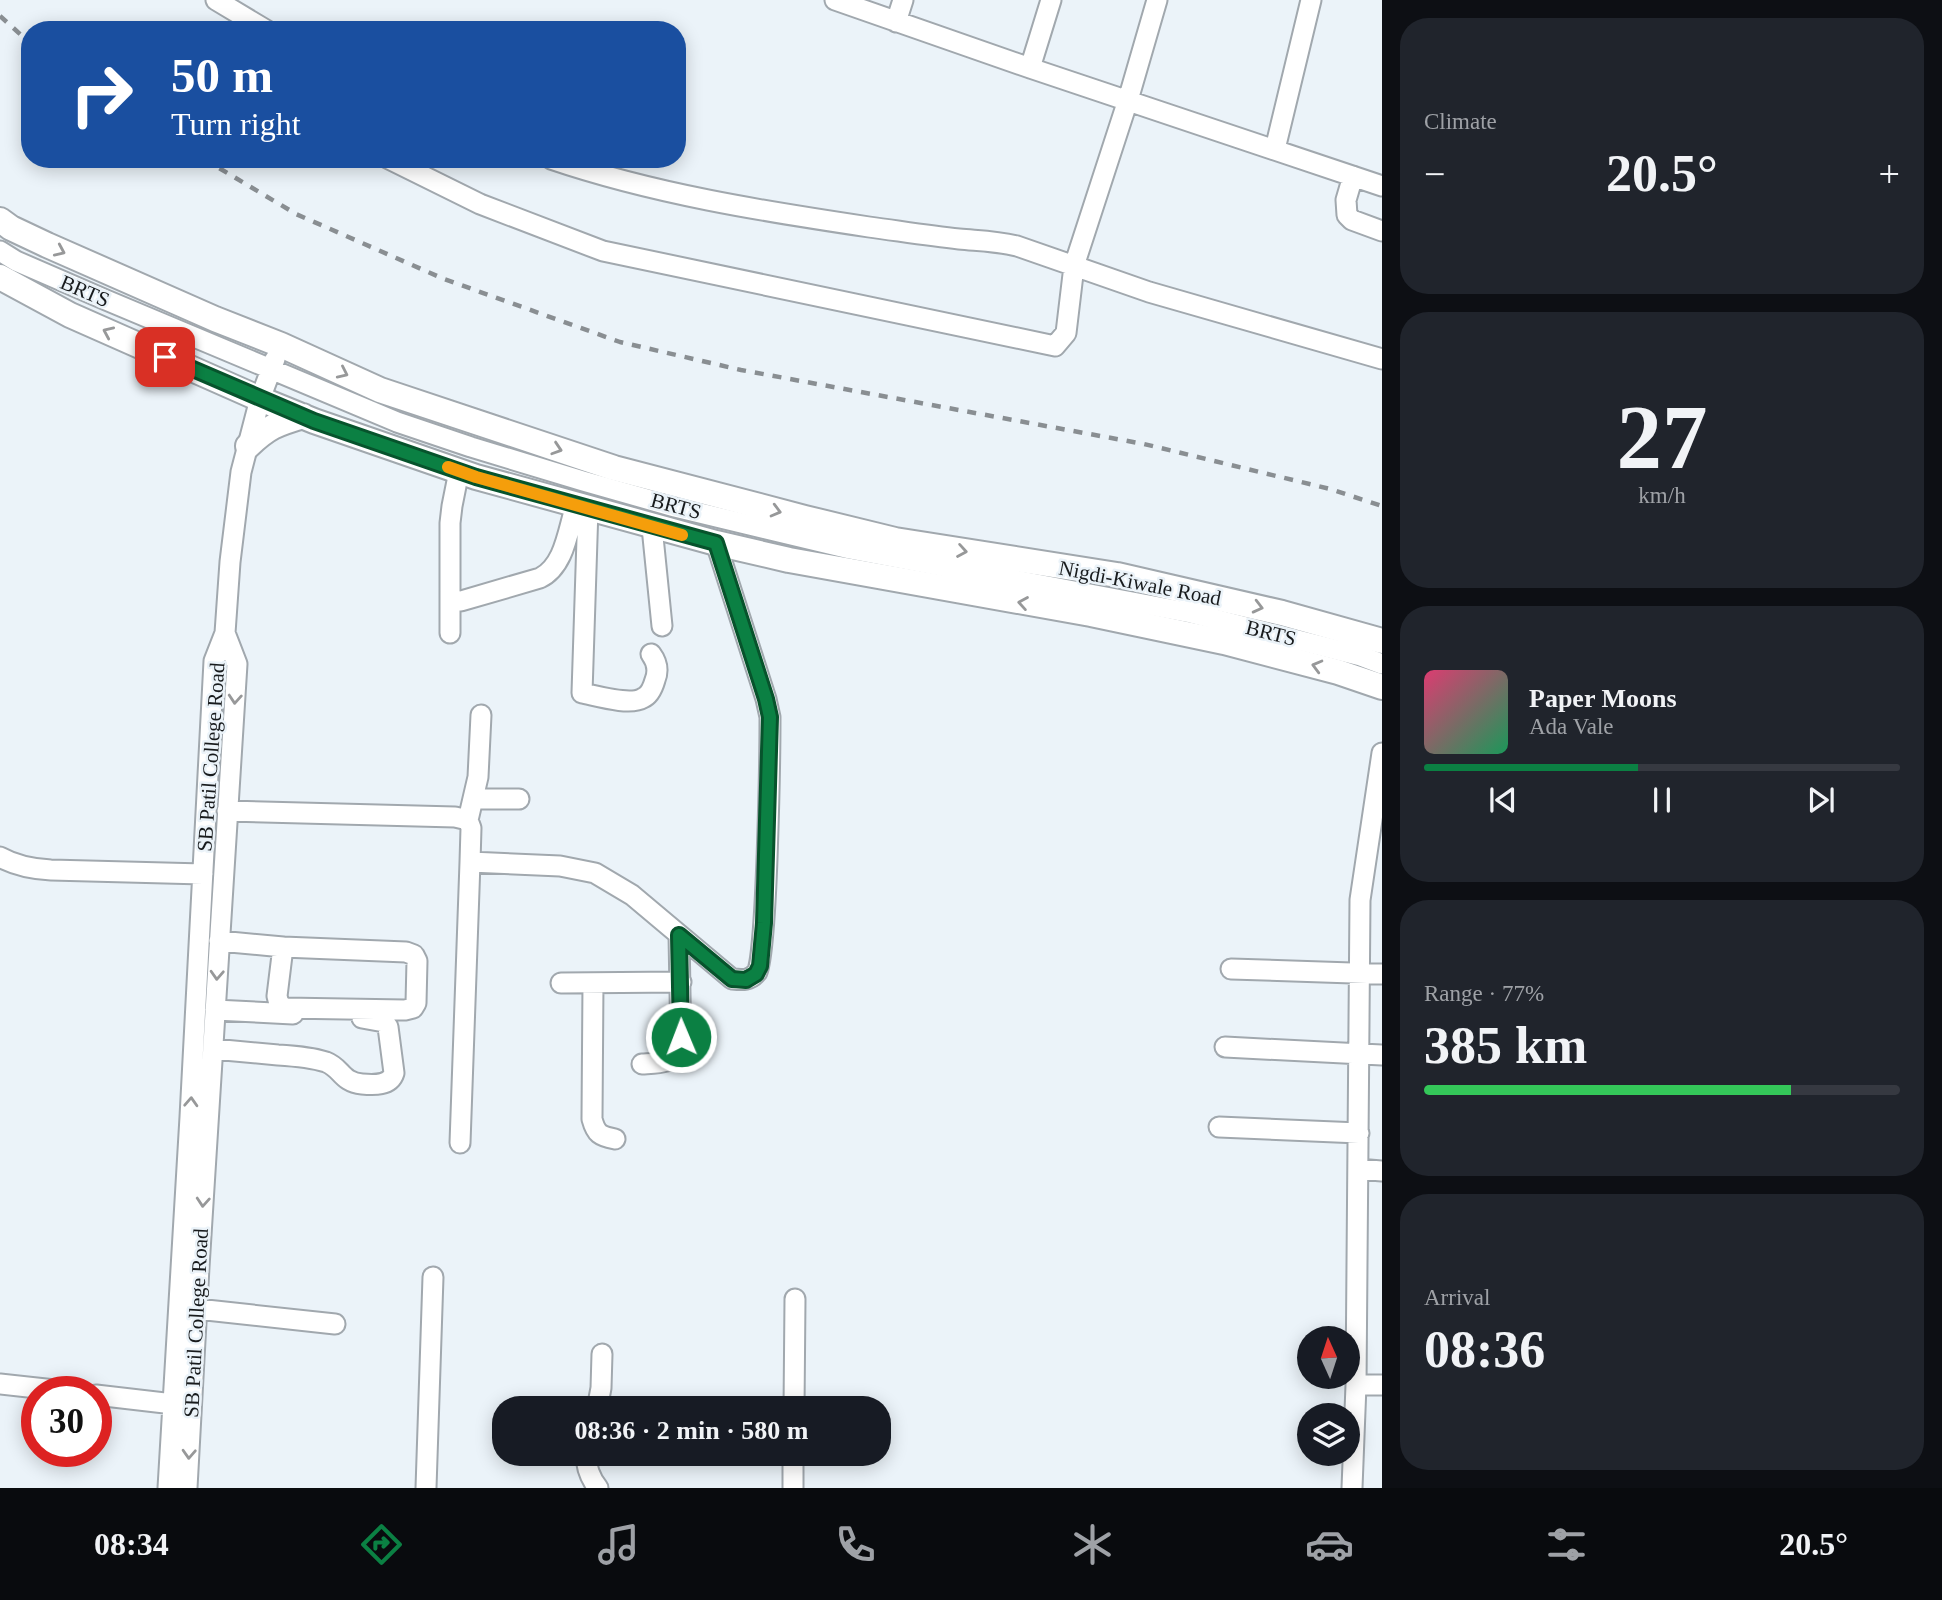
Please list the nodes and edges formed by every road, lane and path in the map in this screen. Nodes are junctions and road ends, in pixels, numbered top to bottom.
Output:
1 (216, 0) edge
2 (835, 0) edge
3 (903, 0) edge
4 (1051, 0) edge
5 (1157, 0) edge
6 (1311, 0) edge
7 (251, 21) edge
8 (896, 22) junction
9 (1030, 68) junction
10 (1128, 100) junction
11 (1275, 149) junction
12 (407, 168) edge
13 (578, 168) edge
14 (1353, 176) junction
15 (1382, 186) edge
16 (0, 220) edge
17 (1382, 231) edge
18 (0, 251) edge
19 (1074, 266) junction
20 (0, 277) edge
21 (281, 345) junction
22 (1382, 359) edge
23 (271, 370) junction
24 (260, 399) junction
25 (303, 416) junction
26 (248, 446) junction
27 (459, 471) junction
28 (582, 506) junction
29 (652, 527) junction
30 (716, 543) junction
31 (461, 601) dead end
32 (662, 626) dead end
33 (225, 633) junction
34 (450, 633) dead end
35 (1382, 641) edge
36 (651, 654) dead end
37 (1382, 664) edge
38 (1382, 687) edge
39 (481, 715) dead end
40 (1382, 753) edge
41 (474, 799) junction
42 (519, 799) dead end
43 (227, 811) junction
44 (468, 820) junction
45 (0, 858) edge
46 (470, 862) junction
47 (203, 874) junction
48 (679, 935) junction
49 (219, 941) junction
50 (283, 947) junction
51 (1231, 969) dead end
52 (1360, 973) junction
53 (1382, 974) edge
54 (681, 982) junction
55 (561, 983) dead end
56 (593, 983) junction
57 (215, 1010) junction
58 (1225, 1046) dead end
59 (213, 1049) junction
60 (1360, 1054) junction
61 (1382, 1055) edge
62 (642, 1063) dead end
63 (1219, 1127) dead end
64 (1359, 1133) junction
65 (615, 1139) dead end
66 (460, 1143) dead end
67 (1358, 1169) junction
68 (1382, 1171) edge
69 (433, 1277) dead end
70 (795, 1299) dead end
71 (197, 1309) junction
72 (335, 1324) dead end
73 (1357, 1326) edge
74 (601, 1354) dead end
75 (0, 1384) edge
76 (1360, 1385) edge
77 (1382, 1385) edge
78 (21, 1386) edge
79 (1356, 1390) edge
80 (599, 1396) edge
81 (794, 1396) edge
82 (112, 1397) edge
83 (172, 1404) junction
84 (192, 1406) junction
85 (588, 1466) edge
86 (793, 1466) edge
87 (168, 1488) edge
88 (187, 1488) edge
89 (426, 1488) edge
90 (598, 1488) edge
91 (793, 1488) edge
92 (1352, 1488) edge

1 - 7 street
2 - 8 street
3 - 8 street
4 - 9 street
5 - 10 street
6 - 11 street
8 - 9 street
9 - 10 street
10 - 11 street
10 - 19 street
11 - 14 street
12 - 19 street
13 - 19 street
14 - 15 street
14 - 17 street
16 -> 21 main road, Nigdi-Kiwale Road
18 - 23 street, BRTS
19 - 22 street
24 -> 20 main road, Nigdi-Kiwale Road
21 - 23 street
21 -> 35 main road, Nigdi-Kiwale Road
23 - 24 street
23 - 37 street, BRTS
24 - 25 main road, Nigdi-Kiwale Road
24 - 26 street
25 - 26 main road
25 - 27 main road, Nigdi-Kiwale Road
26 - 33 street
27 - 28 main road, Nigdi-Kiwale Road
27 - 34 street
28 - 29 main road, Nigdi-Kiwale Road
28 - 31 street
28 - 36 street
29 - 30 main road, Nigdi-Kiwale Road
29 - 32 street
38 -> 30 main road, Nigdi-Kiwale Road
30 - 48 street
33 -> 43 street, SB Patil College Road
33 - 47 street, SB Patil College Road
39 - 41 street
40 - 52 street
41 - 42 street
41 - 44 street
43 - 44 street
43 - 49 street, SB Patil College Road
44 - 46 street
45 - 47 street
46 - 48 street
46 - 66 street
83 -> 47 street, SB Patil College Road
48 - 54 street
49 - 50 street
49 -> 57 street, SB Patil College Road
50 - 50 street
51 - 52 street
52 - 53 street
52 - 60 street
54 - 56 street
54 - 62 street
55 - 56 street
56 - 65 street
57 - 59 street, SB Patil College Road
57 - 59 street
58 - 60 street
59 -> 71 street, SB Patil College Road
60 - 61 street
60 - 64 street
63 - 64 street
64 - 67 street
67 - 68 street
67 - 73 street
69 - 89 street
70 - 81 street
71 - 72 street
71 - 84 street, SB Patil College Road
74 - 80 street
75 - 78 street
76 - 77 street
79 - 92 street
82 - 83 street
83 - 84 street
83 - 87 street, SB Patil College Road
84 -> 88 street, SB Patil College Road
85 - 90 street
86 - 91 street

